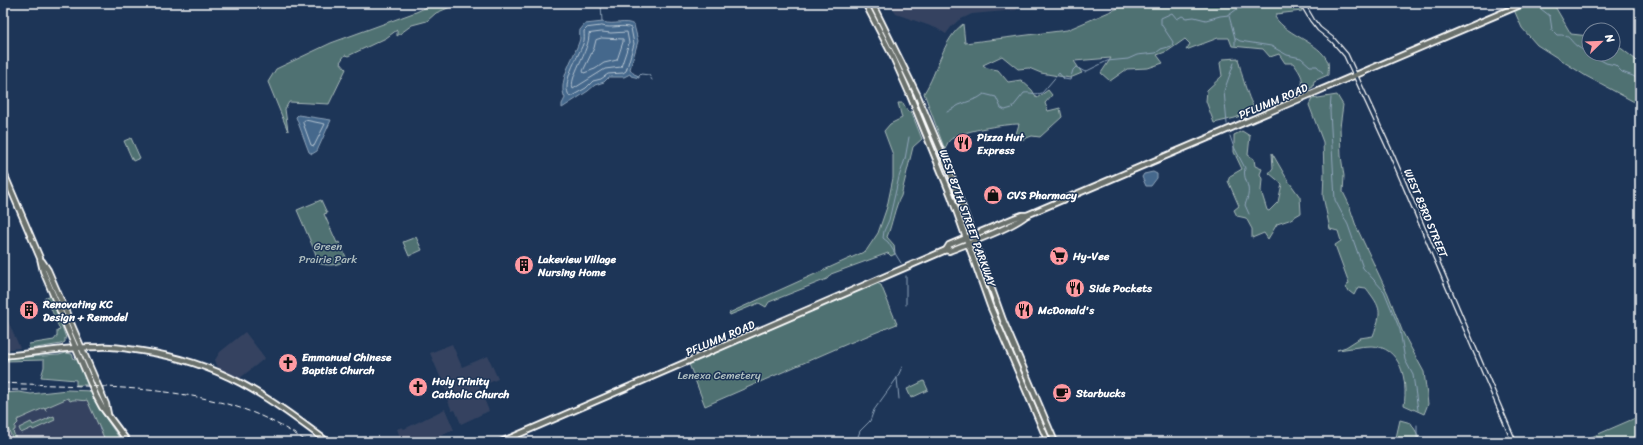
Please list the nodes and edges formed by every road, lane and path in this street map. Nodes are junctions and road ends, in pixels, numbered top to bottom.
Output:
1 (865, 3) edge
2 (872, 3) edge
3 (1302, 3) edge
4 (1525, 3) edge
5 (1356, 75) junction
6 (928, 139) junction
7 (3, 171) edge
8 (950, 172) junction
9 (1027, 215) junction
10 (971, 235) junction
11 (966, 238) junction
12 (974, 241) junction
13 (968, 243) junction
14 (946, 250) junction
15 (40, 258) junction
16 (82, 348) junction
17 (76, 349) junction
18 (3, 356) edge
19 (108, 414) junction
20 (128, 442) edge
21 (328, 442) edge
22 (501, 442) edge
23 (1048, 442) edge
24 (1055, 442) edge
25 (1514, 442) edge

1 - 6 main road, WEST 87TH STREET PARKWAY
2 - 8 main road, WEST 87TH STREET PARKWAY
3 - 5 street, WEST 83RD STREET
4 - 5 main road, PFLUMM ROAD
5 - 9 main road, PFLUMM ROAD
5 - 25 street, WEST 83RD STREET
6 - 8 main road
6 - 11 main road, WEST 87TH STREET PARKWAY
7 - 15 main road
8 - 10 main road, WEST 87TH STREET PARKWAY
9 - 10 main road
9 - 12 main road
10 - 11 main road
10 - 12 main road, WEST 87TH STREET PARKWAY
11 - 13 main road, WEST 87TH STREET PARKWAY
11 - 14 main road
12 - 13 main road
12 - 24 main road, WEST 87TH STREET PARKWAY
13 - 14 main road
13 - 23 main road, WEST 87TH STREET PARKWAY
14 - 22 main road, PFLUMM ROAD
15 - 16 main road
15 - 17 main road
16 - 17 main road
16 - 19 main road
16 - 21 main road
17 - 18 main road
17 - 19 main road
19 - 20 main road

